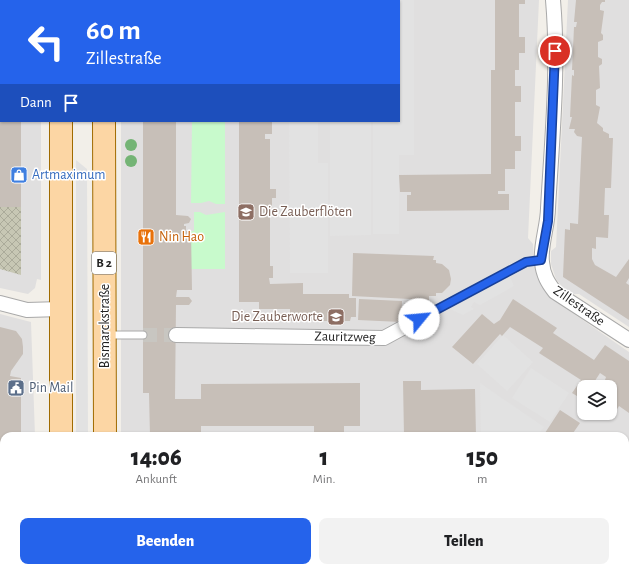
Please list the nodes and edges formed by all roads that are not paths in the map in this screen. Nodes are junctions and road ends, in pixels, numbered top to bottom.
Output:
1 (553, 0) edge
2 (61, 122) edge
3 (104, 122) edge
4 (541, 260) junction
5 (0, 302) edge
6 (61, 310) junction
7 (419, 319) joint
8 (105, 335) junction
9 (143, 335) tunnel mouth
10 (176, 335) tunnel mouth
11 (629, 340) edge
12 (61, 432) edge
13 (105, 432) edge

1 - 4 street, Zillestraße
2 - 6 main road
3 - 8 main road, Bismarckstraße / B 2
4 - 7 lane, Zauritzweg
4 - 11 street, Zillestraße
5 - 6 street
6 - 12 main road
7 - 10 street, Zauritzweg
8 - 9 lane
8 - 13 main road, Bismarckstraße / B 2

